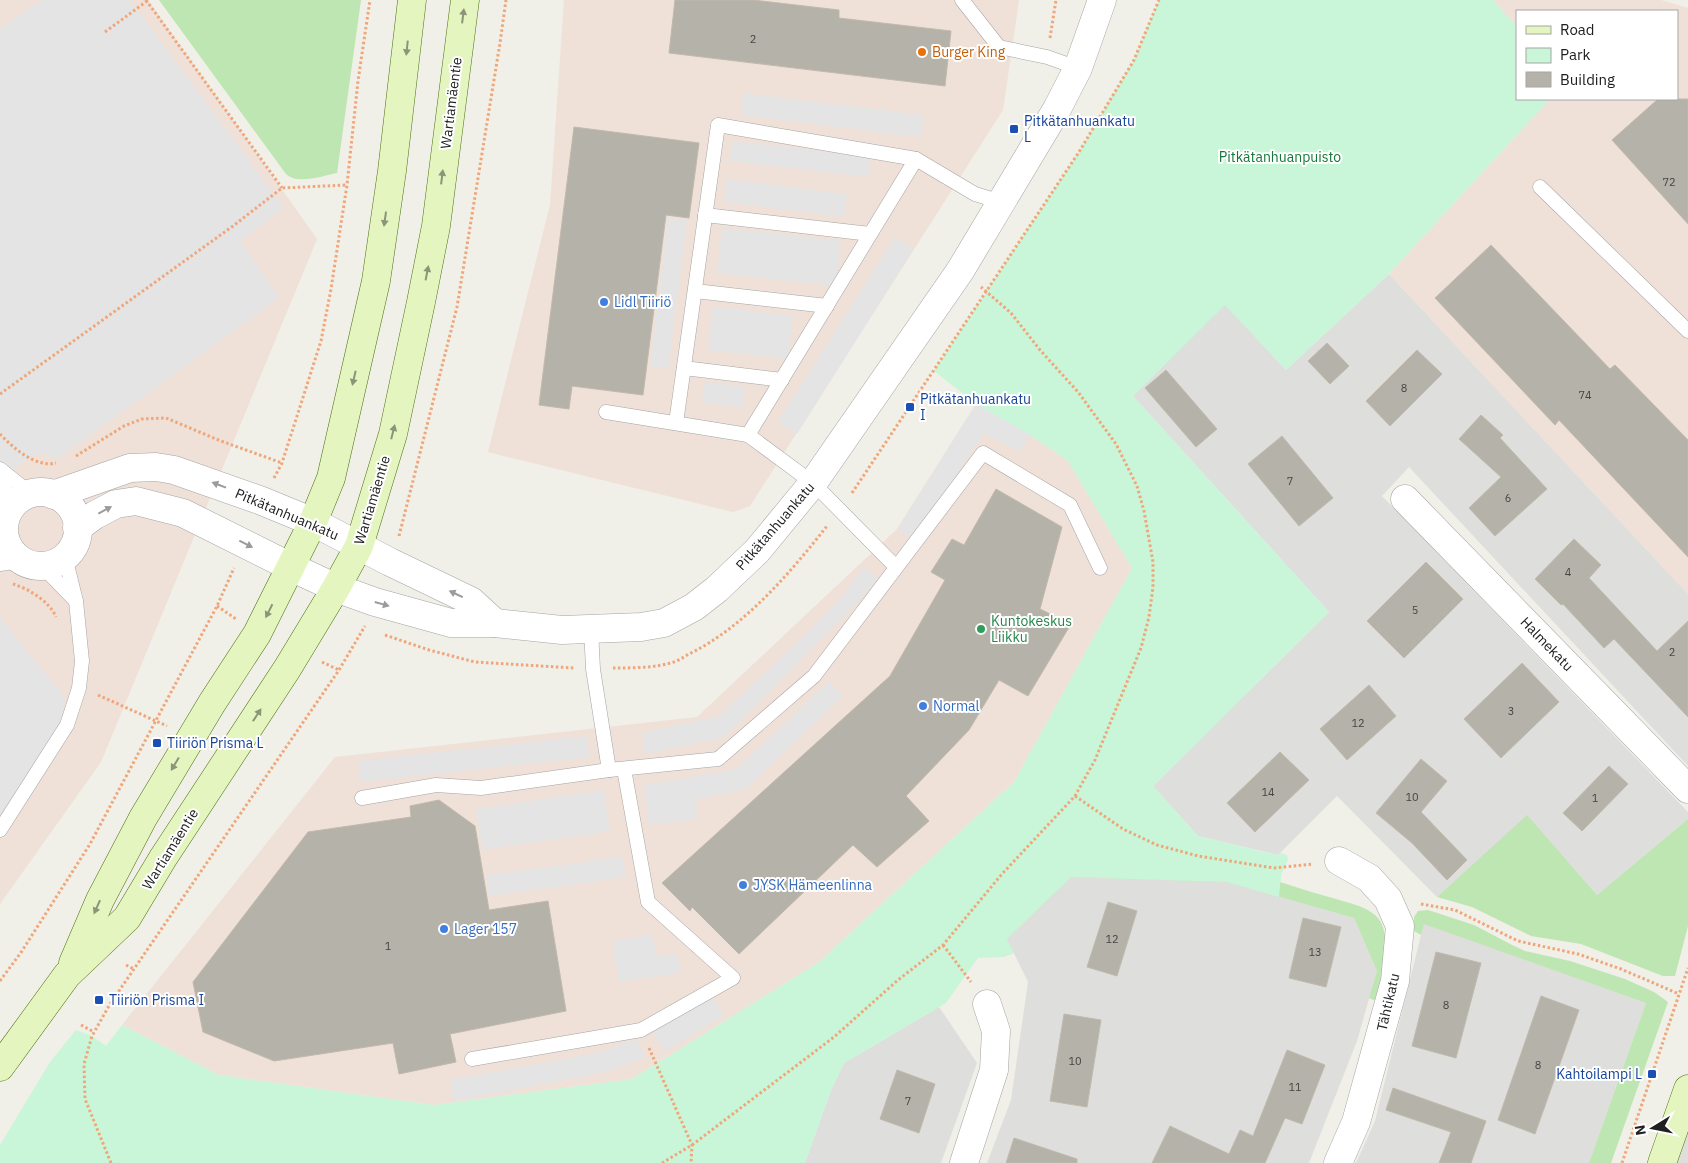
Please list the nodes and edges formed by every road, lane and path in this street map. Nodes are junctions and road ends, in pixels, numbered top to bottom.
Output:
1 (147, 0) edge
2 (412, 0) edge
3 (465, 0) edge
4 (962, 0) edge
5 (1056, 0) edge
6 (1102, 0) edge
7 (104, 32) dead end
8 (1047, 58) junction
9 (1078, 68) junction
10 (916, 159) junction
11 (347, 185) dead end
12 (1540, 187) dead end
13 (282, 188) junction
14 (1000, 202) junction
15 (705, 215) junction
16 (870, 234) junction
17 (695, 290) junction
18 (987, 292) dead end
19 (827, 306) junction
20 (1688, 332) edge
21 (684, 368) junction
22 (782, 380) junction
23 (0, 394) edge
24 (606, 412) dead end
25 (676, 424) junction
26 (748, 435) junction
27 (1, 471) edge
28 (813, 483) junction
29 (42, 494) junction
30 (1405, 499) dead end
31 (313, 522) junction
32 (77, 528) junction
33 (359, 546) junction
34 (20, 550) edge
35 (291, 567) junction
36 (896, 567) junction
37 (1100, 568) dead end
38 (336, 588) junction
39 (76, 601) junction
40 (495, 623) junction
41 (591, 630) junction
42 (156, 720) dead end
43 (167, 726) dead end
44 (135, 761) dead end
45 (140, 763) dead end
46 (624, 769) junction
47 (609, 770) junction
48 (1688, 789) edge
49 (1075, 796) junction
50 (362, 798) dead end
51 (0, 830) edge
52 (1339, 861) joint
53 (1388, 899) junction
54 (943, 944) junction
55 (126, 964) dead end
56 (1688, 968) edge
57 (134, 969) dead end
58 (67, 975) junction
59 (1679, 994) junction
60 (987, 1004) joint
61 (81, 1025) dead end
62 (641, 1030) junction
63 (94, 1032) dead end
64 (472, 1059) dead end
65 (0, 1067) edge
66 (1688, 1089) edge
67 (692, 1146) junction
68 (662, 1163) edge
69 (691, 1163) edge
70 (964, 1163) edge
71 (1338, 1163) edge
72 (1622, 1163) edge
73 (1662, 1163) edge

1 - 7 path
1 - 13 path
2 -> 31 main road, Wartiamäentie
33 -> 3 main road, Wartiamäentie
4 - 8 lane
5 - 8 path
6 - 9 street, Pitkätanhuankatu
8 - 9 lane
9 - 14 street, Pitkätanhuankatu
10 - 14 lane
10 - 15 lane
10 - 16 lane
11 - 13 path
12 - 20 lane
13 - 23 path
14 - 28 street, Pitkätanhuankatu
15 - 16 lane
15 - 17 lane
16 - 19 lane
17 - 19 lane
17 - 21 lane
18 - 49 path
19 - 22 lane
21 - 22 lane
21 - 25 lane
22 - 26 lane
24 - 25 lane
25 - 26 lane
26 - 28 lane
27 - 29 lane
27 - 34 lane
28 - 36 lane
28 - 41 street, Pitkätanhuankatu
31 -> 29 street, Pitkätanhuankatu
29 - 32 street
29 - 34 street
30 - 48 street, Halmekatu
31 - 33 street, Pitkätanhuankatu
31 - 35 main road, Wartiamäentie
32 - 34 street
32 -> 35 street
33 - 38 main road, Wartiamäentie
40 -> 33 street, Pitkätanhuankatu
34 - 39 lane
34 - 39 lane
35 - 38 street
35 -> 58 main road, Wartiamäentie
36 - 37 lane
36 - 46 lane
38 -> 40 street
58 -> 38 main road, Wartiamäentie
39 - 51 lane
40 - 41 street, Pitkätanhuankatu
41 - 47 lane
42 - 43 path
44 - 45 path
46 - 47 lane
46 - 62 lane
47 - 50 lane
49 - 52 path
49 - 54 path
52 - 53 street, Tähtikatu
53 - 59 path
53 - 71 street, Tähtikatu
54 - 60 path
54 - 67 path
55 - 57 path
56 - 59 path
58 - 65 main road, Wartiamäentie
59 - 72 path
60 - 70 street
61 - 63 path
62 - 64 lane
62 - 67 path
66 - 73 main road
67 - 68 path
67 - 69 path

